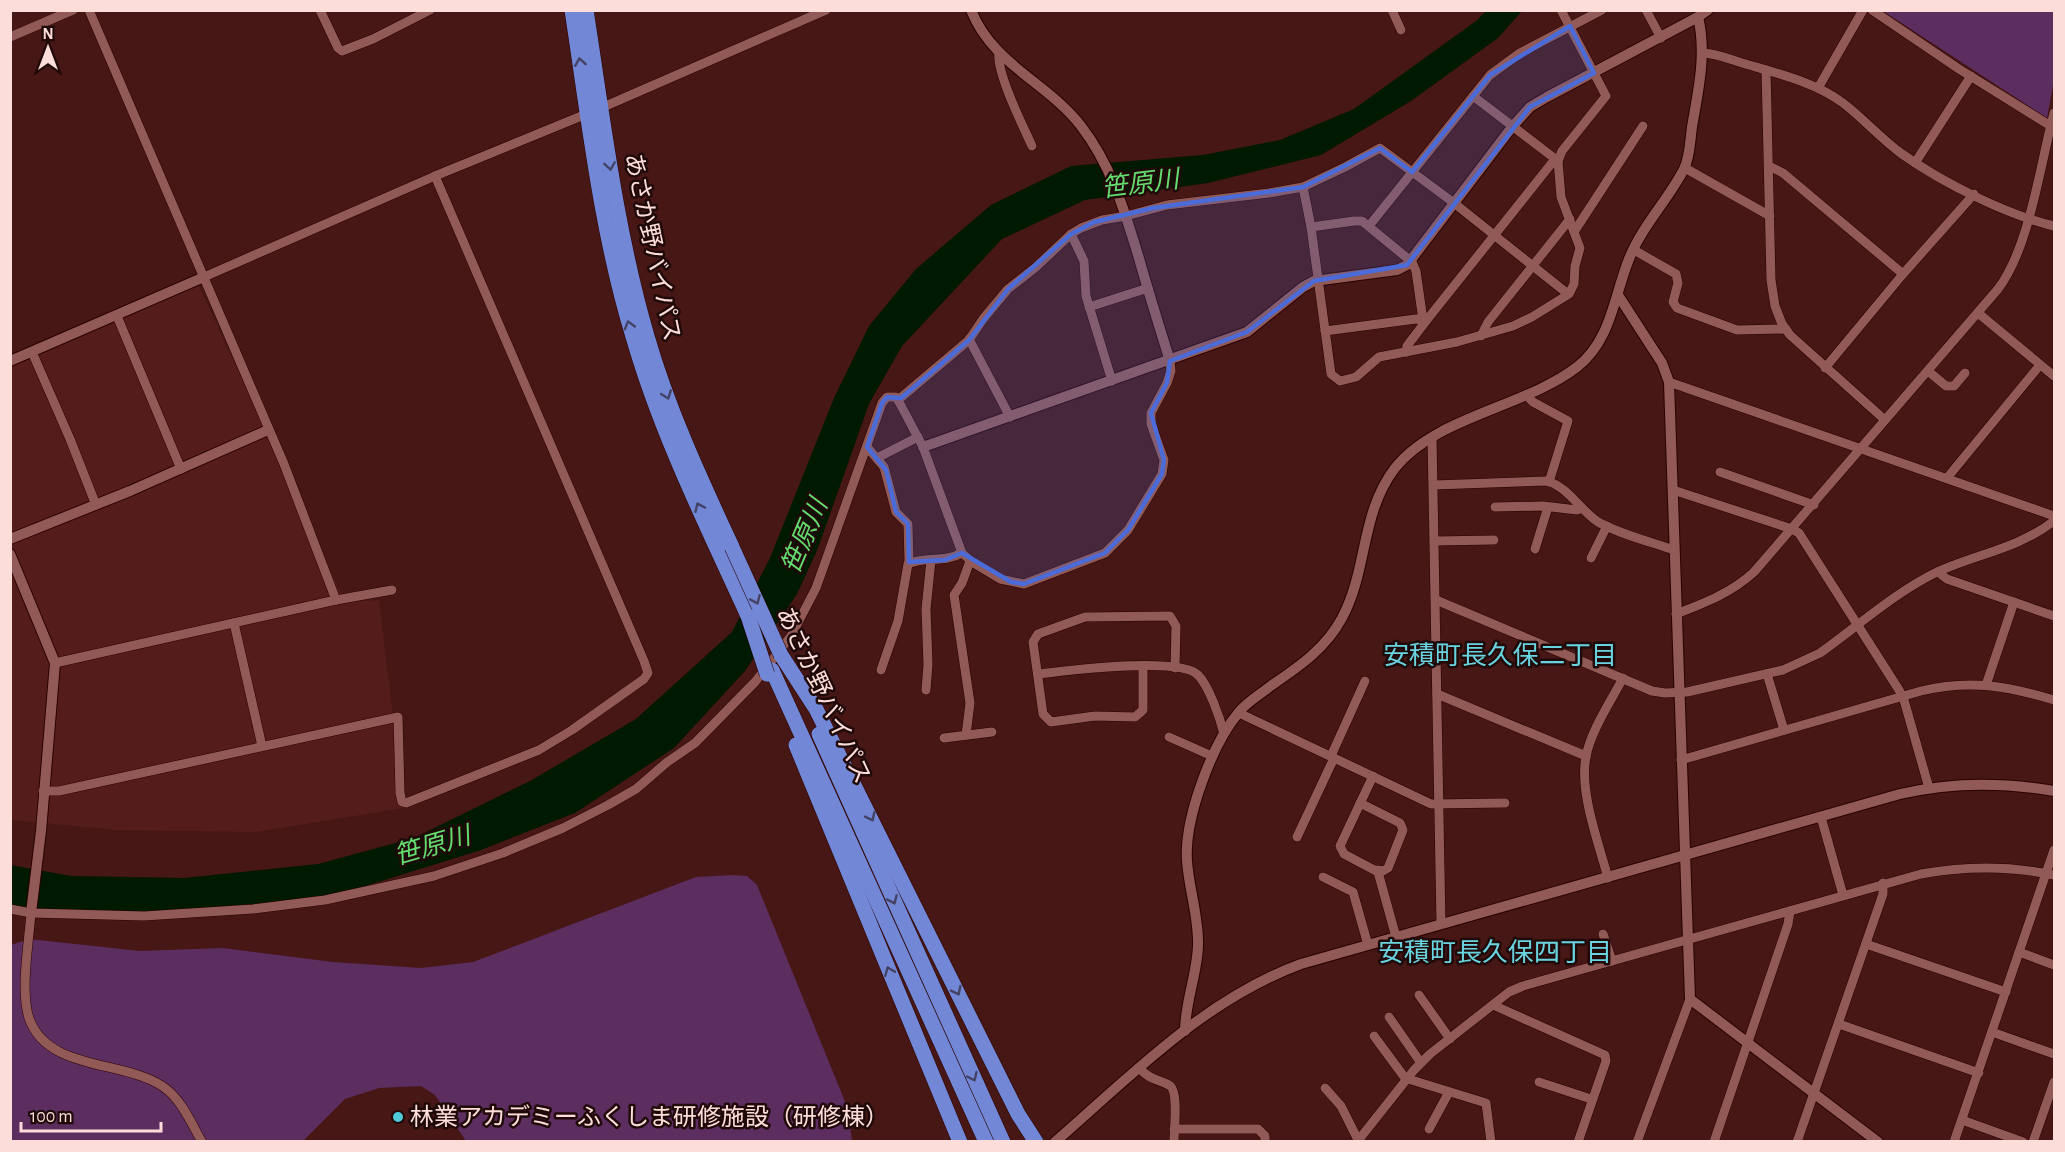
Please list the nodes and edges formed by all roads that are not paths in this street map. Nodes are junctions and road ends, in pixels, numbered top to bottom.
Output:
1 (73, 10) edge
2 (89, 10) edge
3 (320, 10) edge
4 (430, 10) edge
5 (572, 10) edge
6 (586, 10) edge
7 (826, 10) edge
8 (971, 10) edge
9 (1392, 10) edge
10 (1561, 10) edge
11 (1602, 10) edge
12 (1646, 10) edge
13 (1708, 10) edge
14 (1863, 10) edge
15 (1872, 10) edge
16 (1698, 17) junction
17 (1569, 26) junction
18 (1401, 30) dead end
19 (10, 37) edge
20 (1661, 38) junction
21 (999, 53) junction
22 (1702, 53) junction
23 (1766, 70) junction
24 (1594, 73) junction
25 (1971, 76) junction
26 (1818, 88) junction
27 (1473, 96) junction
28 (594, 110) junction
29 (2055, 112) edge
30 (1643, 126) dead end
31 (1512, 127) junction
32 (2053, 127) edge
33 (1032, 146) dead end
34 (1556, 160) junction
35 (1915, 163) junction
36 (1769, 166) junction
37 (1684, 168) junction
38 (1412, 171) junction
39 (435, 176) junction
40 (1303, 187) junction
41 (1974, 194) junction
42 (1454, 203) junction
43 (1126, 216) junction
44 (1770, 216) junction
45 (1570, 219) junction
46 (2028, 220) junction
47 (1369, 226) junction
48 (2055, 226) edge
49 (1311, 227) junction
50 (1574, 232) junction
51 (1071, 234) junction
52 (1494, 236) junction
53 (1634, 250) junction
54 (1410, 260) junction
55 (1532, 266) junction
56 (1903, 274) junction
57 (204, 277) junction
58 (1317, 280) junction
59 (1148, 288) junction
60 (1568, 294) junction
61 (1618, 295) junction
62 (1089, 307) junction
63 (1978, 313) junction
64 (117, 316) junction
65 (1424, 320) junction
66 (1786, 329) junction
67 (1325, 331) junction
68 (1481, 336) junction
69 (969, 339) junction
70 (32, 352) junction
71 (1406, 352) junction
72 (10, 361) edge
73 (1170, 361) junction
74 (2040, 365) junction
75 (1825, 368) junction
76 (1928, 371) junction
77 (1965, 373) dead end
78 (2055, 376) edge
79 (1112, 381) junction
80 (1669, 382) junction
81 (1526, 395) junction
82 (898, 400) junction
83 (1010, 417) junction
84 (1886, 420) junction
85 (268, 430) junction
86 (1432, 437) junction
87 (920, 442) junction
88 (867, 447) junction
89 (1861, 449) junction
90 (878, 458) junction
91 (181, 469) junction
92 (1720, 472) dead end
93 (1947, 478) junction
94 (1549, 482) junction
95 (1434, 485) junction
96 (1673, 490) junction
97 (96, 505) junction
98 (1814, 505) junction
99 (1495, 507) dead end
100 (1548, 507) junction
101 (1582, 508) junction
102 (2055, 516) edge
103 (2055, 521) edge
104 (1607, 526) junction
105 (1792, 529) junction
106 (10, 539) edge
107 (1494, 540) dead end
108 (1435, 541) junction
109 (1536, 549) dead end
110 (1674, 549) junction
111 (962, 553) junction
112 (10, 554) edge
113 (1591, 558) dead end
114 (931, 560) junction
115 (970, 561) junction
116 (909, 562) junction
117 (1938, 572) junction
118 (392, 590) dead end
119 (336, 600) junction
120 (1436, 600) junction
121 (2014, 602) junction
122 (1676, 614) junction
123 (2055, 616) edge
124 (234, 623) junction
125 (1858, 625) junction
126 (781, 656) junction
127 (55, 663) junction
128 (1143, 666) junction
129 (1175, 668) junction
130 (881, 670) dead end
131 (770, 672) junction
132 (1038, 674) junction
133 (1767, 674) junction
134 (1623, 678) junction
135 (1365, 681) dead end
136 (1986, 685) junction
137 (926, 690) dead end
138 (1678, 693) junction
139 (1437, 694) junction
140 (1902, 696) junction
141 (2055, 700) edge
142 (1239, 713) junction
143 (1784, 730) junction
144 (992, 732) dead end
145 (1224, 734) junction
146 (966, 735) junction
147 (1169, 737) dead end
148 (944, 738) dead end
149 (262, 746) junction
150 (1212, 756) junction
151 (1586, 756) junction
152 (1332, 757) junction
153 (1681, 760) junction
154 (1373, 776) junction
155 (1929, 788) junction
156 (2055, 790) edge
157 (43, 791) junction
158 (1360, 803) junction
159 (1505, 803) dead end
160 (1440, 805) junction
161 (1821, 817) junction
162 (1297, 837) dead end
163 (2055, 850) edge
164 (1684, 856) junction
165 (1377, 870) junction
166 (2050, 875) edge
167 (1323, 877) dead end
168 (1608, 878) junction
169 (1883, 883) junction
170 (1843, 895) junction
171 (10, 909) edge
172 (32, 910) junction
173 (1790, 911) junction
174 (1441, 924) junction
175 (1603, 934) dead end
176 (1396, 937) junction
177 (1687, 941) junction
178 (1866, 944) junction
179 (1368, 945) junction
180 (2019, 952) junction
181 (1612, 961) junction
182 (2055, 965) edge
183 (2006, 992) junction
184 (1419, 995) dead end
185 (1690, 999) junction
186 (1493, 1005) junction
187 (1389, 1017) dead end
188 (1839, 1024) junction
189 (1185, 1031) junction
190 (1992, 1032) junction
191 (1374, 1036) dead end
192 (1450, 1039) junction
193 (1748, 1044) junction
194 (2055, 1054) edge
195 (1421, 1063) junction
196 (1140, 1069) junction
197 (1979, 1073) junction
198 (1407, 1079) junction
199 (2055, 1082) edge
200 (1539, 1083) dead end
201 (1325, 1088) dead end
202 (1449, 1092) junction
203 (1814, 1095) junction
204 (1592, 1099) junction
205 (1962, 1120) junction
206 (1174, 1129) junction
207 (1430, 1129) dead end
208 (1358, 1141) edge
209 (202, 1142) edge
210 (960, 1142) edge
211 (987, 1142) edge
212 (1003, 1142) edge
213 (1036, 1142) edge
214 (1055, 1142) edge
215 (1174, 1142) edge
216 (1265, 1142) edge
217 (1491, 1142) edge
218 (1578, 1142) edge
219 (1637, 1142) edge
220 (1714, 1142) edge
221 (1797, 1142) edge
222 (1878, 1142) edge
223 (1954, 1142) edge
224 (2023, 1142) edge
225 (2033, 1142) edge

1 - 19 street
2 - 57 street
3 - 4 street
28 -> 5 highway, あさか野バイパス
6 - 28 highway, あさか野バイパス
7 - 28 street
8 - 21 street
9 - 18 street
10 - 17 street
11 - 17 street
12 - 20 street
13 - 16 street
14 - 26 street
15 - 25 street
16 - 20 street
16 - 22 street
17 - 24 street
17 - 27 street
20 - 24 street
21 - 33 street
21 - 43 street
22 - 23 street
22 - 37 street
23 - 26 street
23 - 36 street
24 - 31 street
24 - 34 street
25 - 32 street
25 - 35 street
26 - 35 street
27 - 31 street
27 - 38 street
28 - 39 street
28 -> 126 highway, あさか野バイパス, bridge
131 -> 28 highway, あさか野バイパス, bridge
29 - 32 street
30 - 50 street
31 - 34 street
31 - 42 street
32 - 46 street
34 - 45 street
34 - 52 street
35 - 41 street
36 - 44 street
36 - 56 street
37 - 44 street
37 - 53 street
38 - 40 street
38 - 42 street
38 - 47 street
39 - 57 street
39 - 149 street
40 - 43 street
40 - 49 street
41 - 46 street
41 - 56 street
42 - 52 street
42 - 54 street
43 - 51 street
43 - 59 street
44 - 66 street
45 - 50 street
45 - 55 street
46 - 48 street
46 - 63 street
47 - 49 street
47 - 54 street
49 - 58 street
50 - 60 street
51 - 62 street
51 - 69 street
52 - 55 street
52 - 65 street
53 - 61 street
53 - 66 street
54 - 58 street
54 - 65 street
55 - 60 street
55 - 68 street
56 - 75 street
57 - 64 street
57 - 85 street
58 - 67 street
58 - 73 street
59 - 62 street
59 - 73 street
60 - 68 street
61 - 80 street
61 - 81 street
62 - 79 street
63 - 74 street
63 - 76 street
64 - 70 street
64 - 91 street
65 - 67 street
65 - 71 street
66 - 75 street
67 - 71 street
68 - 71 street
69 - 82 street
69 - 83 street
70 - 72 street
70 - 97 street
73 - 79 street
73 - 115 street
74 - 78 street
74 - 93 street
75 - 84 street
76 - 77 street
76 - 84 street
79 - 83 street
80 - 89 street
80 - 96 street
81 - 86 street
81 - 94 street
82 - 87 street
82 - 88 street
83 - 87 street
84 - 89 street
85 - 91 street
85 - 119 street
86 - 95 street
86 - 142 street
87 - 90 street
87 - 111 street
88 - 90 street
88 - 172 street
89 - 93 street
89 - 98 street
90 - 116 street
91 - 97 street
92 - 98 street
93 - 102 street
94 - 95 street
94 - 101 street
95 - 108 street
96 - 105 street
96 - 110 street
97 - 106 street
98 - 105 street
99 - 100 street
100 - 101 street
100 - 109 street
101 - 104 street
103 - 117 street
104 - 110 street
104 - 113 street
105 - 122 street
105 - 125 street
107 - 108 street
108 - 120 street
110 - 122 street
111 - 114 street
111 - 115 street
112 - 127 street
114 - 116 street
114 - 137 street
115 - 146 street
116 - 130 street
117 - 121 street
117 - 125 street
118 - 119 street
119 - 124 street
120 - 134 street
120 - 139 street
121 - 123 street
121 - 136 street
122 - 138 street
124 - 127 street
124 - 149 street
125 - 133 street
125 - 140 street
126 -> 212 highway, あさか野バイパス
126 -> 213 highway
127 - 157 street
128 - 129 street
128 - 132 street
128 - 132 street
129 - 132 street
129 - 145 street
210 -> 131 highway
131 - 211 highway, あさか野バイパス
133 - 138 street
133 - 143 street
134 - 138 street
134 - 151 street
135 - 152 street
136 - 140 street
136 - 141 street
138 - 153 street
139 - 151 street
139 - 160 street
140 - 143 street
140 - 155 street
142 - 145 street
142 - 152 street
143 - 153 street
144 - 146 street
145 - 150 street
146 - 148 street
147 - 150 street
149 - 157 street
150 - 189 street
151 - 168 street
152 - 154 street
152 - 162 street
153 - 164 street
154 - 158 street
154 - 160 street
155 - 156 street
155 - 161 street
157 - 172 street
158 - 165 street
158 - 165 street
159 - 160 street
160 - 174 street
161 - 164 street
161 - 170 street
163 - 166 street
164 - 168 street
164 - 177 street
165 - 176 street
166 - 169 street
166 - 180 street
167 - 179 street
168 - 174 street
169 - 170 street
169 - 178 street
170 - 173 street
171 - 172 street
172 - 209 street
173 - 177 street
173 - 193 street
174 - 176 street
175 - 181 street
176 - 179 street
177 - 181 street
177 - 185 street
178 - 183 street
178 - 188 street
179 - 189 street
180 - 182 street
180 - 183 street
181 - 186 street
183 - 190 street
184 - 192 street
185 - 193 street
185 - 219 street
186 - 192 street
186 - 204 street
187 - 195 street
188 - 197 street
188 - 203 street
189 - 196 street
190 - 194 street
190 - 197 street
191 - 198 street
192 - 195 street
193 - 203 street
193 - 220 street
195 - 198 street
196 - 206 street
196 - 214 street
197 - 205 street
198 - 202 street
198 - 208 street
199 - 225 street
200 - 204 street
201 - 208 street
202 - 207 street
202 - 217 street
203 - 221 street
203 - 222 street
204 - 218 street
205 - 223 street
205 - 224 street
206 - 215 street
206 - 216 street

